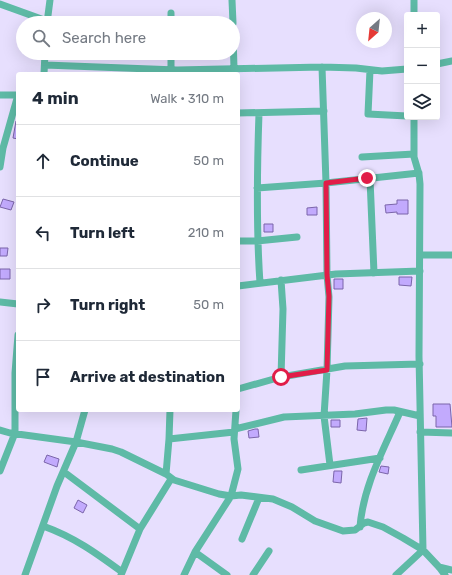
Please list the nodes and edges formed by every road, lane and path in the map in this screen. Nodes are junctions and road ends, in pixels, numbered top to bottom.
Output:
1 (2, 0) edge
2 (50, 0) edge
3 (232, 0) edge
4 (414, 0) edge
5 (0, 4) edge
6 (414, 12) edge
7 (172, 13) dead end
8 (31, 16) edge
9 (48, 16) edge
10 (172, 16) edge
11 (233, 16) edge
12 (44, 60) edge
13 (169, 60) edge
14 (234, 60) edge
15 (452, 61) edge
16 (440, 63) edge
17 (44, 65) junction
18 (322, 67) junction
19 (234, 68) junction
20 (404, 69) edge
21 (370, 70) junction
22 (120, 71) edge
23 (167, 71) edge
24 (214, 71) edge
25 (44, 72) edge
26 (0, 94) edge
27 (16, 95) edge
28 (16, 102) edge
29 (324, 111) junction
30 (240, 113) edge
31 (259, 113) junction
32 (404, 116) edge
33 (414, 120) edge
34 (414, 154) junction
35 (362, 157) dead end
36 (0, 167) edge
37 (419, 173) junction
38 (370, 179) junction
39 (326, 183) junction
40 (257, 188) junction
41 (297, 237) dead end
42 (240, 241) edge
43 (257, 241) junction
44 (420, 255) junction
45 (452, 255) edge
46 (420, 271) junction
47 (374, 273) junction
48 (327, 275) junction
49 (281, 280) junction
50 (260, 283) junction
51 (240, 286) edge
52 (0, 302) edge
53 (16, 303) edge
54 (420, 364) junction
55 (327, 370) junction
56 (16, 375) edge
57 (281, 377) junction
58 (240, 388) edge
59 (84, 412) edge
60 (170, 412) edge
61 (236, 412) edge
62 (400, 412) junction
63 (324, 416) junction
64 (420, 416) junction
65 (0, 430) edge
66 (234, 430) junction
67 (420, 432) junction
68 (15, 433) junction
69 (452, 433) edge
70 (169, 439) junction
71 (76, 442) junction
72 (380, 458) junction
73 (330, 465) junction
74 (301, 470) dead end
75 (0, 471) edge
76 (64, 472) junction
77 (168, 476) junction
78 (231, 496) junction
79 (259, 498) junction
80 (43, 526) junction
81 (360, 527) junction
82 (140, 529) junction
83 (242, 540) dead end
84 (423, 550) junction
85 (269, 551) dead end
86 (195, 552) junction
87 (439, 567) junction
88 (452, 570) edge
89 (122, 573) edge
90 (25, 575) edge
91 (184, 575) edge
92 (227, 575) edge
93 (253, 575) edge
94 (396, 575) edge
95 (445, 575) edge

1 - 5 street
2 - 9 street
3 - 11 street
4 - 6 street
5 - 8 street
7 - 10 street
12 - 17 street
13 - 23 street
14 - 19 street
15 - 16 street
17 - 22 street
17 - 25 street
18 - 19 street
18 - 21 street
18 - 29 street
19 - 24 street
20 - 21 street
21 - 32 street
22 - 23 street
23 - 24 street
26 - 27 street
28 - 36 street
29 - 31 street
29 - 39 street
30 - 31 street
31 - 40 street
33 - 34 street
34 - 35 street
34 - 37 street
37 - 38 street
37 - 44 street
38 - 39 street
38 - 47 street
39 - 40 street
39 - 48 street
40 - 43 street
41 - 43 street
42 - 43 street
43 - 50 street
44 - 45 street
44 - 46 street
46 - 47 street
46 - 54 street
47 - 48 street
48 - 49 street
48 - 55 street
49 - 50 street
49 - 57 street
50 - 51 street
52 - 53 street
54 - 55 street
54 - 64 street
55 - 57 street
55 - 63 street
56 - 68 street
57 - 58 street
59 - 71 street
60 - 70 street
61 - 66 street
62 - 63 street
62 - 64 street
62 - 72 street
63 - 66 street
63 - 73 street
64 - 67 street
65 - 68 street
66 - 70 street
66 - 78 street
67 - 69 street
67 - 84 street
68 - 71 street
68 - 75 street
70 - 77 street
71 - 76 street
71 - 77 street
72 - 73 street
72 - 81 street
73 - 74 street
76 - 80 street
76 - 82 street
77 - 78 street
77 - 82 street
78 - 79 street
78 - 86 street
79 - 81 street
79 - 83 street
80 - 89 street
80 - 90 street
81 - 84 street
82 - 89 street
84 - 87 street
84 - 94 street
85 - 93 street
86 - 91 street
86 - 92 street
87 - 88 street
87 - 95 street

